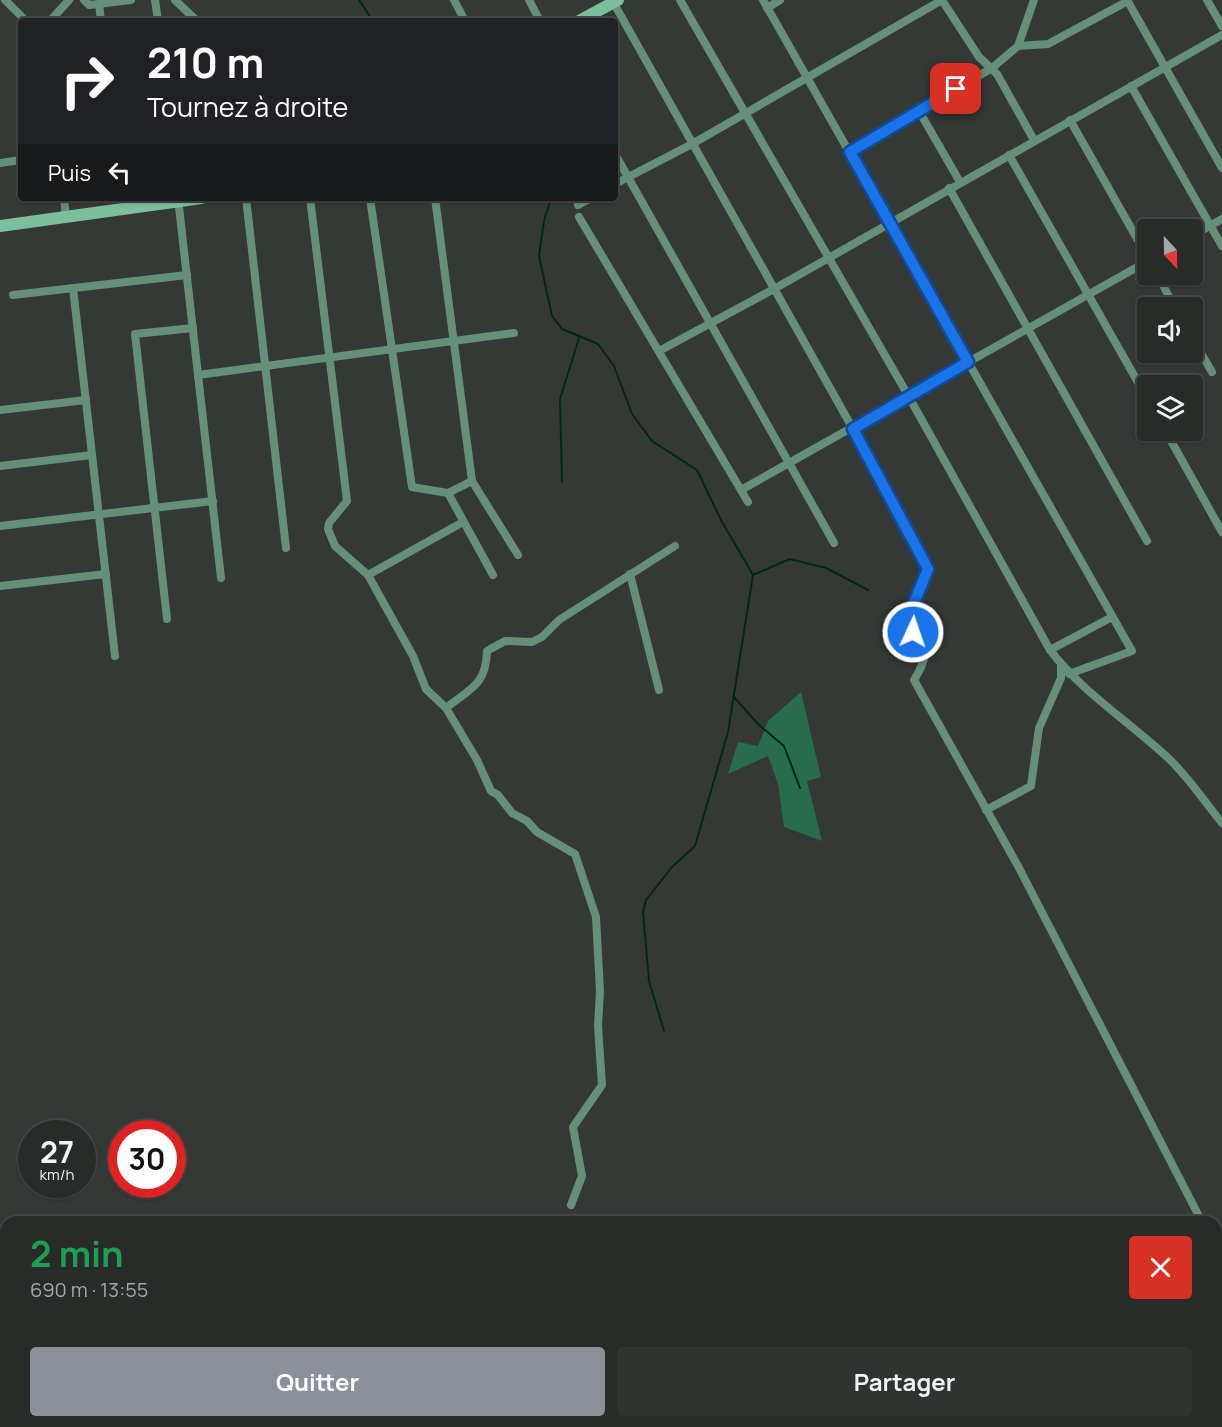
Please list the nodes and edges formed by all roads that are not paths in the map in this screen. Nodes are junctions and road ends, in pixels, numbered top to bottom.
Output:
1 (5, 0) edge
2 (69, 0) edge
3 (84, 0) edge
4 (131, 0) edge
5 (155, 0) edge
6 (175, 0) edge
7 (454, 0) edge
8 (528, 0) edge
9 (680, 0) edge
10 (780, 0) edge
11 (942, 0) edge
12 (1034, 0) edge
13 (1207, 0) edge
14 (614, 1) edge
15 (1128, 1) edge
16 (99, 4) junction
17 (765, 4) edge
18 (23, 18) edge
19 (53, 18) edge
20 (101, 18) edge
21 (158, 18) edge
22 (194, 18) edge
23 (463, 18) edge
24 (538, 18) edge
25 (584, 18) edge
26 (1222, 26) edge
27 (1222, 35) edge
28 (1018, 46) junction
29 (1165, 67) junction
30 (992, 68) junction
31 (807, 76) junction
32 (1131, 86) junction
33 (919, 111) junction
34 (743, 112) junction
35 (1070, 120) junction
36 (1034, 140) junction
37 (692, 144) junction
38 (850, 152) junction
39 (1009, 155) junction
40 (618, 159) edge
41 (18, 160) edge
42 (0, 163) edge
43 (1222, 168) edge
44 (628, 177) junction
45 (618, 182) edge
46 (960, 182) junction
47 (949, 188) junction
48 (64, 201) edge
49 (164, 201) edge
50 (178, 201) edge
51 (246, 201) edge
52 (310, 201) edge
53 (370, 201) edge
54 (435, 201) edge
55 (585, 201) edge
56 (122, 204) edge
57 (578, 205) dead end
58 (579, 217) dead end
59 (66, 218) junction
60 (1222, 219) edge
61 (889, 222) junction
62 (0, 226) edge
63 (1210, 226) junction
64 (1203, 230) edge
65 (1137, 239) edge
66 (1222, 246) edge
67 (828, 256) junction
68 (1137, 265) edge
69 (187, 275) junction
70 (73, 288) junction
71 (774, 289) junction
72 (1088, 294) junction
73 (13, 295) dead end
74 (710, 322) junction
75 (193, 328) junction
76 (1028, 328) junction
77 (514, 333) dead end
78 (455, 341) junction
79 (393, 350) junction
80 (659, 351) junction
81 (1203, 357) edge
82 (329, 360) junction
83 (968, 362) junction
84 (265, 367) junction
85 (1212, 372) dead end
86 (198, 375) junction
87 (1137, 381) edge
88 (909, 397) junction
89 (86, 400) junction
90 (0, 410) edge
91 (853, 429) junction
92 (1171, 441) edge
93 (92, 455) junction
94 (789, 462) junction
95 (0, 466) edge
96 (472, 481) junction
97 (741, 490) junction
98 (448, 493) junction
99 (213, 501) junction
100 (748, 502) dead end
101 (154, 508) junction
102 (99, 515) junction
103 (463, 522) junction
104 (0, 526) edge
105 (1222, 532) edge
106 (1147, 541) dead end
107 (834, 543) dead end
108 (675, 546) dead end
109 (286, 548) dead end
110 (518, 555) dead end
111 (106, 574) junction
112 (630, 574) junction
113 (368, 575) junction
114 (493, 575) dead end
115 (222, 578) dead end
116 (0, 586) edge
117 (1112, 617) junction
118 (167, 619) dead end
119 (1050, 650) junction
120 (115, 656) dead end
121 (1061, 664) junction
122 (1069, 674) junction
123 (659, 690) dead end
124 (446, 708) junction
125 (986, 810) junction
126 (1222, 823) edge
127 (571, 1205) dead end
128 (1199, 1216) edge

1 - 18 street
2 - 19 street
3 - 16 street
4 - 16 street
5 - 21 street
6 - 22 street
7 - 23 street
8 - 24 street
9 - 34 street
10 - 17 street
11 - 30 street
11 - 31 street
12 - 28 street
13 - 26 street
14 - 25 main road
14 - 37 street
15 - 28 street
15 - 29 street
16 - 20 street
17 - 31 street
27 - 29 street
28 - 30 street
29 - 32 street
29 - 43 street
30 - 33 street
30 - 36 street
31 - 34 street
31 - 38 street
32 - 35 street
32 - 63 street
33 - 38 street
33 - 46 street
34 - 37 street
34 - 67 street
35 - 36 street
35 - 65 street
36 - 39 street
37 - 44 street
37 - 71 street
38 - 61 street
39 - 46 street
39 - 72 street
40 - 44 street
41 - 42 street
44 - 45 street
44 - 74 street
46 - 47 street
47 - 61 street
47 - 76 street
48 - 59 street
49 - 56 main road
50 - 69 street
51 - 84 street
52 - 82 street
53 - 79 street
54 - 78 street
55 - 57 street
56 - 59 main road
58 - 80 street
59 - 62 main road
60 - 63 street
61 - 67 street
61 - 83 street
63 - 64 street
63 - 66 street
67 - 71 street
67 - 88 street
68 - 72 street
69 - 70 street
69 - 75 street
70 - 73 street
70 - 89 street
71 - 74 street
71 - 91 street
72 - 76 street
72 - 87 street
74 - 80 street
74 - 94 street
75 - 86 street
75 - 101 street
76 - 83 street
76 - 106 street
77 - 78 street
78 - 79 street
78 - 96 street
79 - 82 street
79 - 98 street
80 - 97 street
81 - 85 street
82 - 84 street
82 - 113 street
83 - 88 street
83 - 117 street
84 - 86 street
84 - 109 street
86 - 99 street
88 - 91 street
88 - 119 street
89 - 90 street
89 - 93 street
91 - 94 street
91 - 125 street
92 - 105 street
93 - 95 street
93 - 102 street
94 - 97 street
94 - 107 street
96 - 98 street
96 - 110 street
97 - 100 street
98 - 103 street
99 - 101 street
99 - 115 street
101 - 102 street
101 - 118 street
102 - 104 street
102 - 111 street
103 - 113 street
103 - 114 street
108 - 112 street
111 - 116 street
111 - 120 street
112 - 123 street
112 - 124 street
113 - 124 street
117 - 119 street
117 - 122 street
119 - 121 street
121 - 122 street
121 - 125 street
122 - 126 street
124 - 127 street
125 - 128 street

